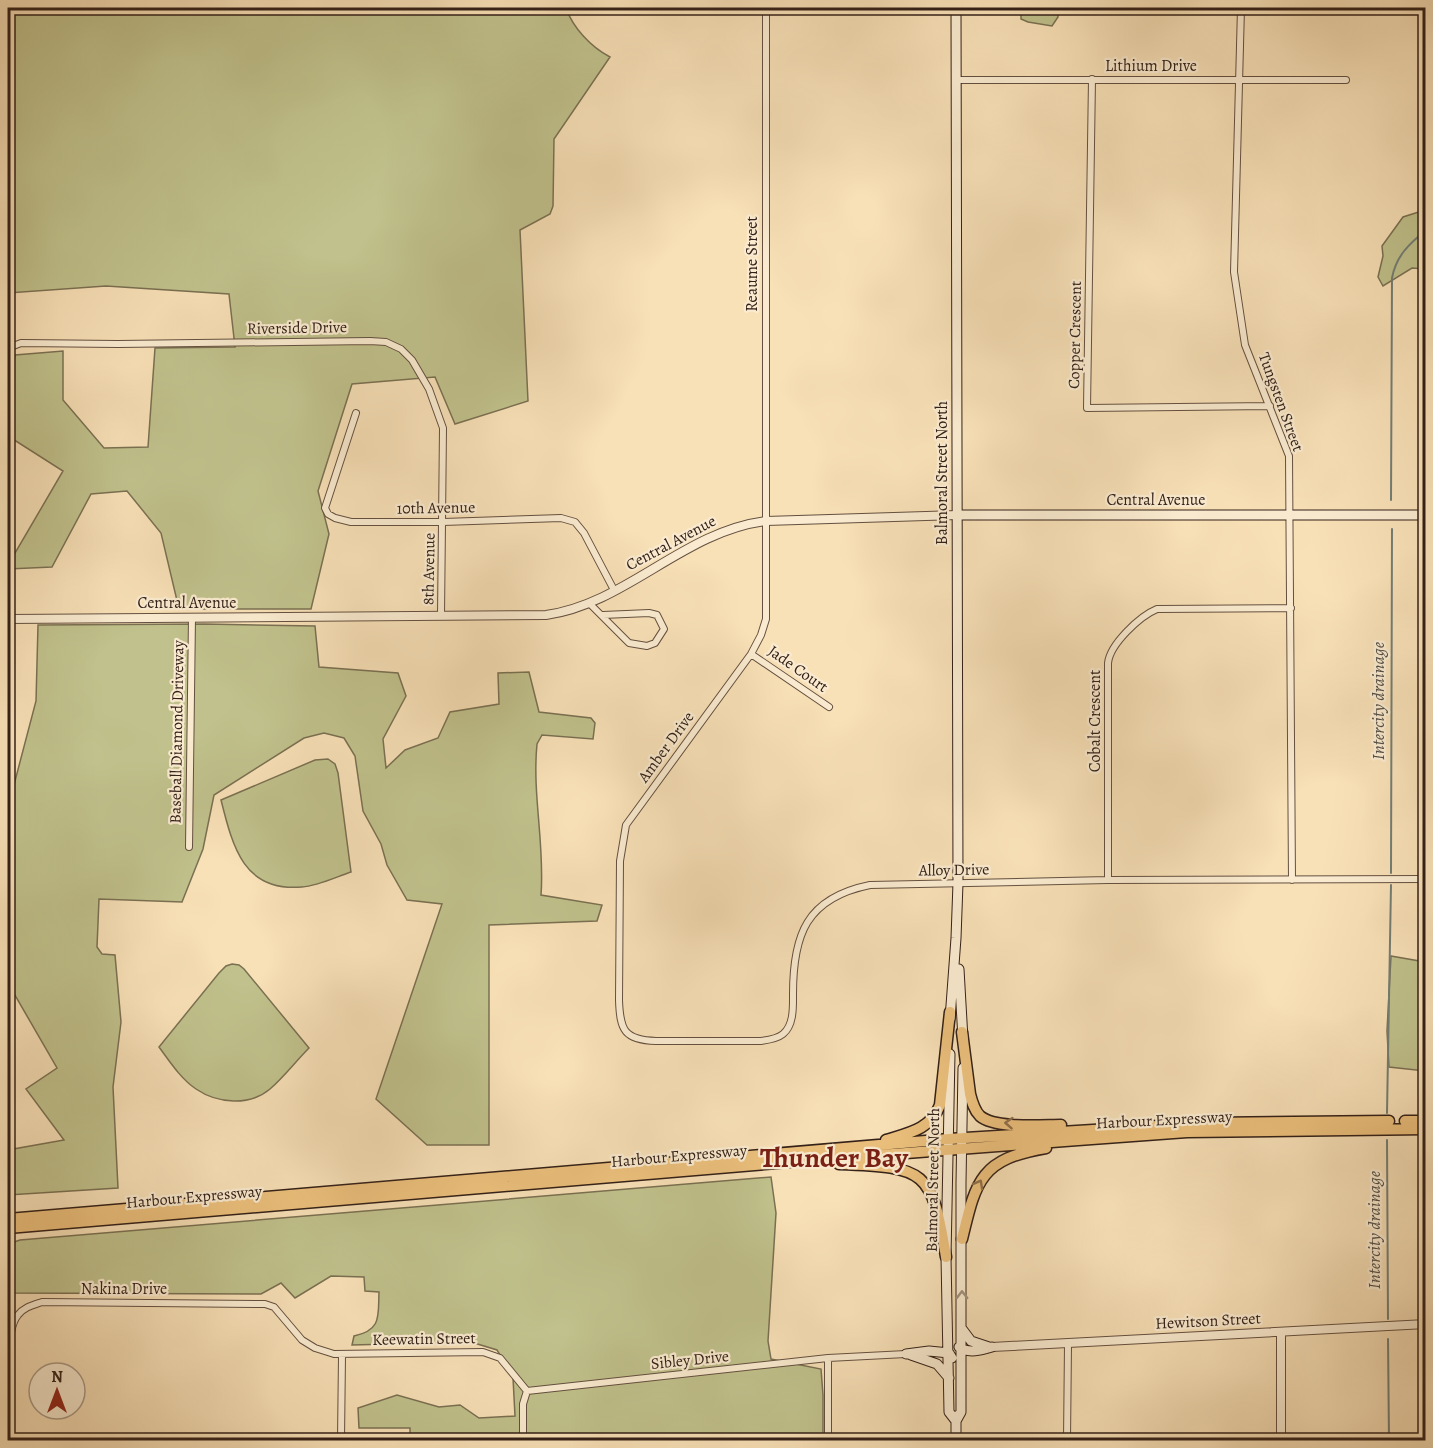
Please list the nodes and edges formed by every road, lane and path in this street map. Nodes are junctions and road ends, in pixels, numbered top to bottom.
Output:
1 (766, 8) edge
2 (956, 8) edge
3 (1241, 8) edge
4 (1092, 79) junction
5 (1241, 79) junction
6 (956, 80) junction
7 (1346, 80) dead end
8 (8, 348) edge
9 (1270, 406) junction
10 (356, 412) dead end
11 (958, 515) junction
12 (1291, 515) junction
13 (1425, 515) edge
14 (766, 521) junction
15 (443, 522) junction
16 (614, 590) junction
17 (589, 603) junction
18 (1291, 609) junction
19 (603, 615) junction
20 (441, 616) junction
21 (192, 617) junction
22 (8, 619) edge
23 (751, 654) junction
24 (829, 707) dead end
25 (189, 847) dead end
26 (1425, 879) edge
27 (1108, 880) junction
28 (1292, 880) junction
29 (958, 883) junction
30 (957, 938) junction
31 (619, 1000) joint
32 (950, 1012) junction
33 (962, 1032) junction
34 (1425, 1121) edge
35 (1131, 1127) junction
36 (1425, 1129) edge
37 (1110, 1137) junction
38 (961, 1143) junction
39 (949, 1144) junction
40 (866, 1146) junction
41 (788, 1162) junction
42 (8, 1219) edge
43 (8, 1228) edge
44 (962, 1239) junction
45 (946, 1257) junction
46 (947, 1281) junction
47 (1425, 1323) edge
48 (962, 1329) junction
49 (1281, 1332) junction
50 (1068, 1344) junction
51 (992, 1347) junction
52 (962, 1350) junction
53 (949, 1353) junction
54 (906, 1354) junction
55 (342, 1355) junction
56 (828, 1358) junction
57 (949, 1378) junction
58 (527, 1391) junction
59 (957, 1421) junction
60 (9, 1440) edge
61 (341, 1440) edge
62 (523, 1440) edge
63 (828, 1440) edge
64 (957, 1440) edge
65 (1067, 1440) edge
66 (1281, 1440) edge

1 - 14 street, Reaume Street
2 - 6 main road, Balmoral Street North
3 - 5 street, Tungsten Street
4 - 5 street, Lithium Drive
4 - 6 street, Lithium Drive
4 - 9 street, Copper Crescent
5 - 7 street, Lithium Drive
5 - 9 street, Tungsten Street
6 - 11 main road, Balmoral Street North
8 - 15 street, Riverside Drive
9 - 12 street, Tungsten Street
10 - 15 street, 10th Avenue
11 - 12 main road, Central Avenue
11 - 14 street, Central Avenue
11 - 29 main road, Balmoral Street North
12 - 13 main road, Central Avenue
12 - 18 street, Tungsten Street
14 - 16 street, Central Avenue
14 - 23 street, Amber Drive
15 - 16 street, 10th Avenue
15 - 20 street, 8th Avenue
16 - 17 street, Central Avenue
17 - 19 street
17 - 20 street, Central Avenue
18 - 27 street, Cobalt Crescent
18 - 28 street, Tungsten Street
19 - 19 street
20 - 21 street, Central Avenue
21 - 22 street, Central Avenue
21 - 25 street, Baseball Diamond Driveway
23 - 24 street, Jade Court
23 - 31 street, Amber Drive
26 - 28 street, Alloy Drive
27 - 28 street, Alloy Drive
27 - 29 street, Alloy Drive
29 - 30 main road, Balmoral Street North
29 - 31 street, Alloy Drive
30 - 32 main road, Balmoral Street North
30 - 33 main road, Balmoral Street North
32 - 39 main road, Balmoral Street North
32 - 40 main road
35 -> 33 main road
33 - 38 main road, Balmoral Street North
34 - 35 main road, Harbour Expressway
35 - 38 main road, Harbour Expressway
36 - 37 main road, Harbour Expressway
37 - 38 main road, Harbour Expressway
44 -> 37 main road
38 - 39 main road, Harbour Expressway
38 - 44 main road, Balmoral Street North
39 - 40 main road, Harbour Expressway
39 - 41 main road, Harbour Expressway
39 - 45 main road, Balmoral Street North
40 - 42 main road, Harbour Expressway
41 - 43 main road, Harbour Expressway
41 - 45 main road
48 -> 44 main road, Balmoral Street North
45 - 46 main road, Balmoral Street North
46 - 52 main road
46 - 53 main road, Balmoral Street North
47 - 49 street, Hewitson Street
48 - 51 main road
48 - 52 main road, Balmoral Street North
49 - 50 street, Hewitson Street
49 - 66 street
50 - 51 street, Hewitson Street
50 - 65 street
51 - 52 main road
52 - 59 main road, Balmoral Street North
53 - 54 main road
53 - 57 main road, Balmoral Street North
53 - 59 main road
54 - 56 street, Sibley Drive
54 - 57 main road
55 - 58 street, Keewatin Street
55 - 60 street, Nakina Drive
55 - 61 street
56 - 58 street, Sibley Drive
56 - 63 street
57 - 59 main road, Balmoral Street North
58 - 62 street
59 - 64 main road, Balmoral Street North

